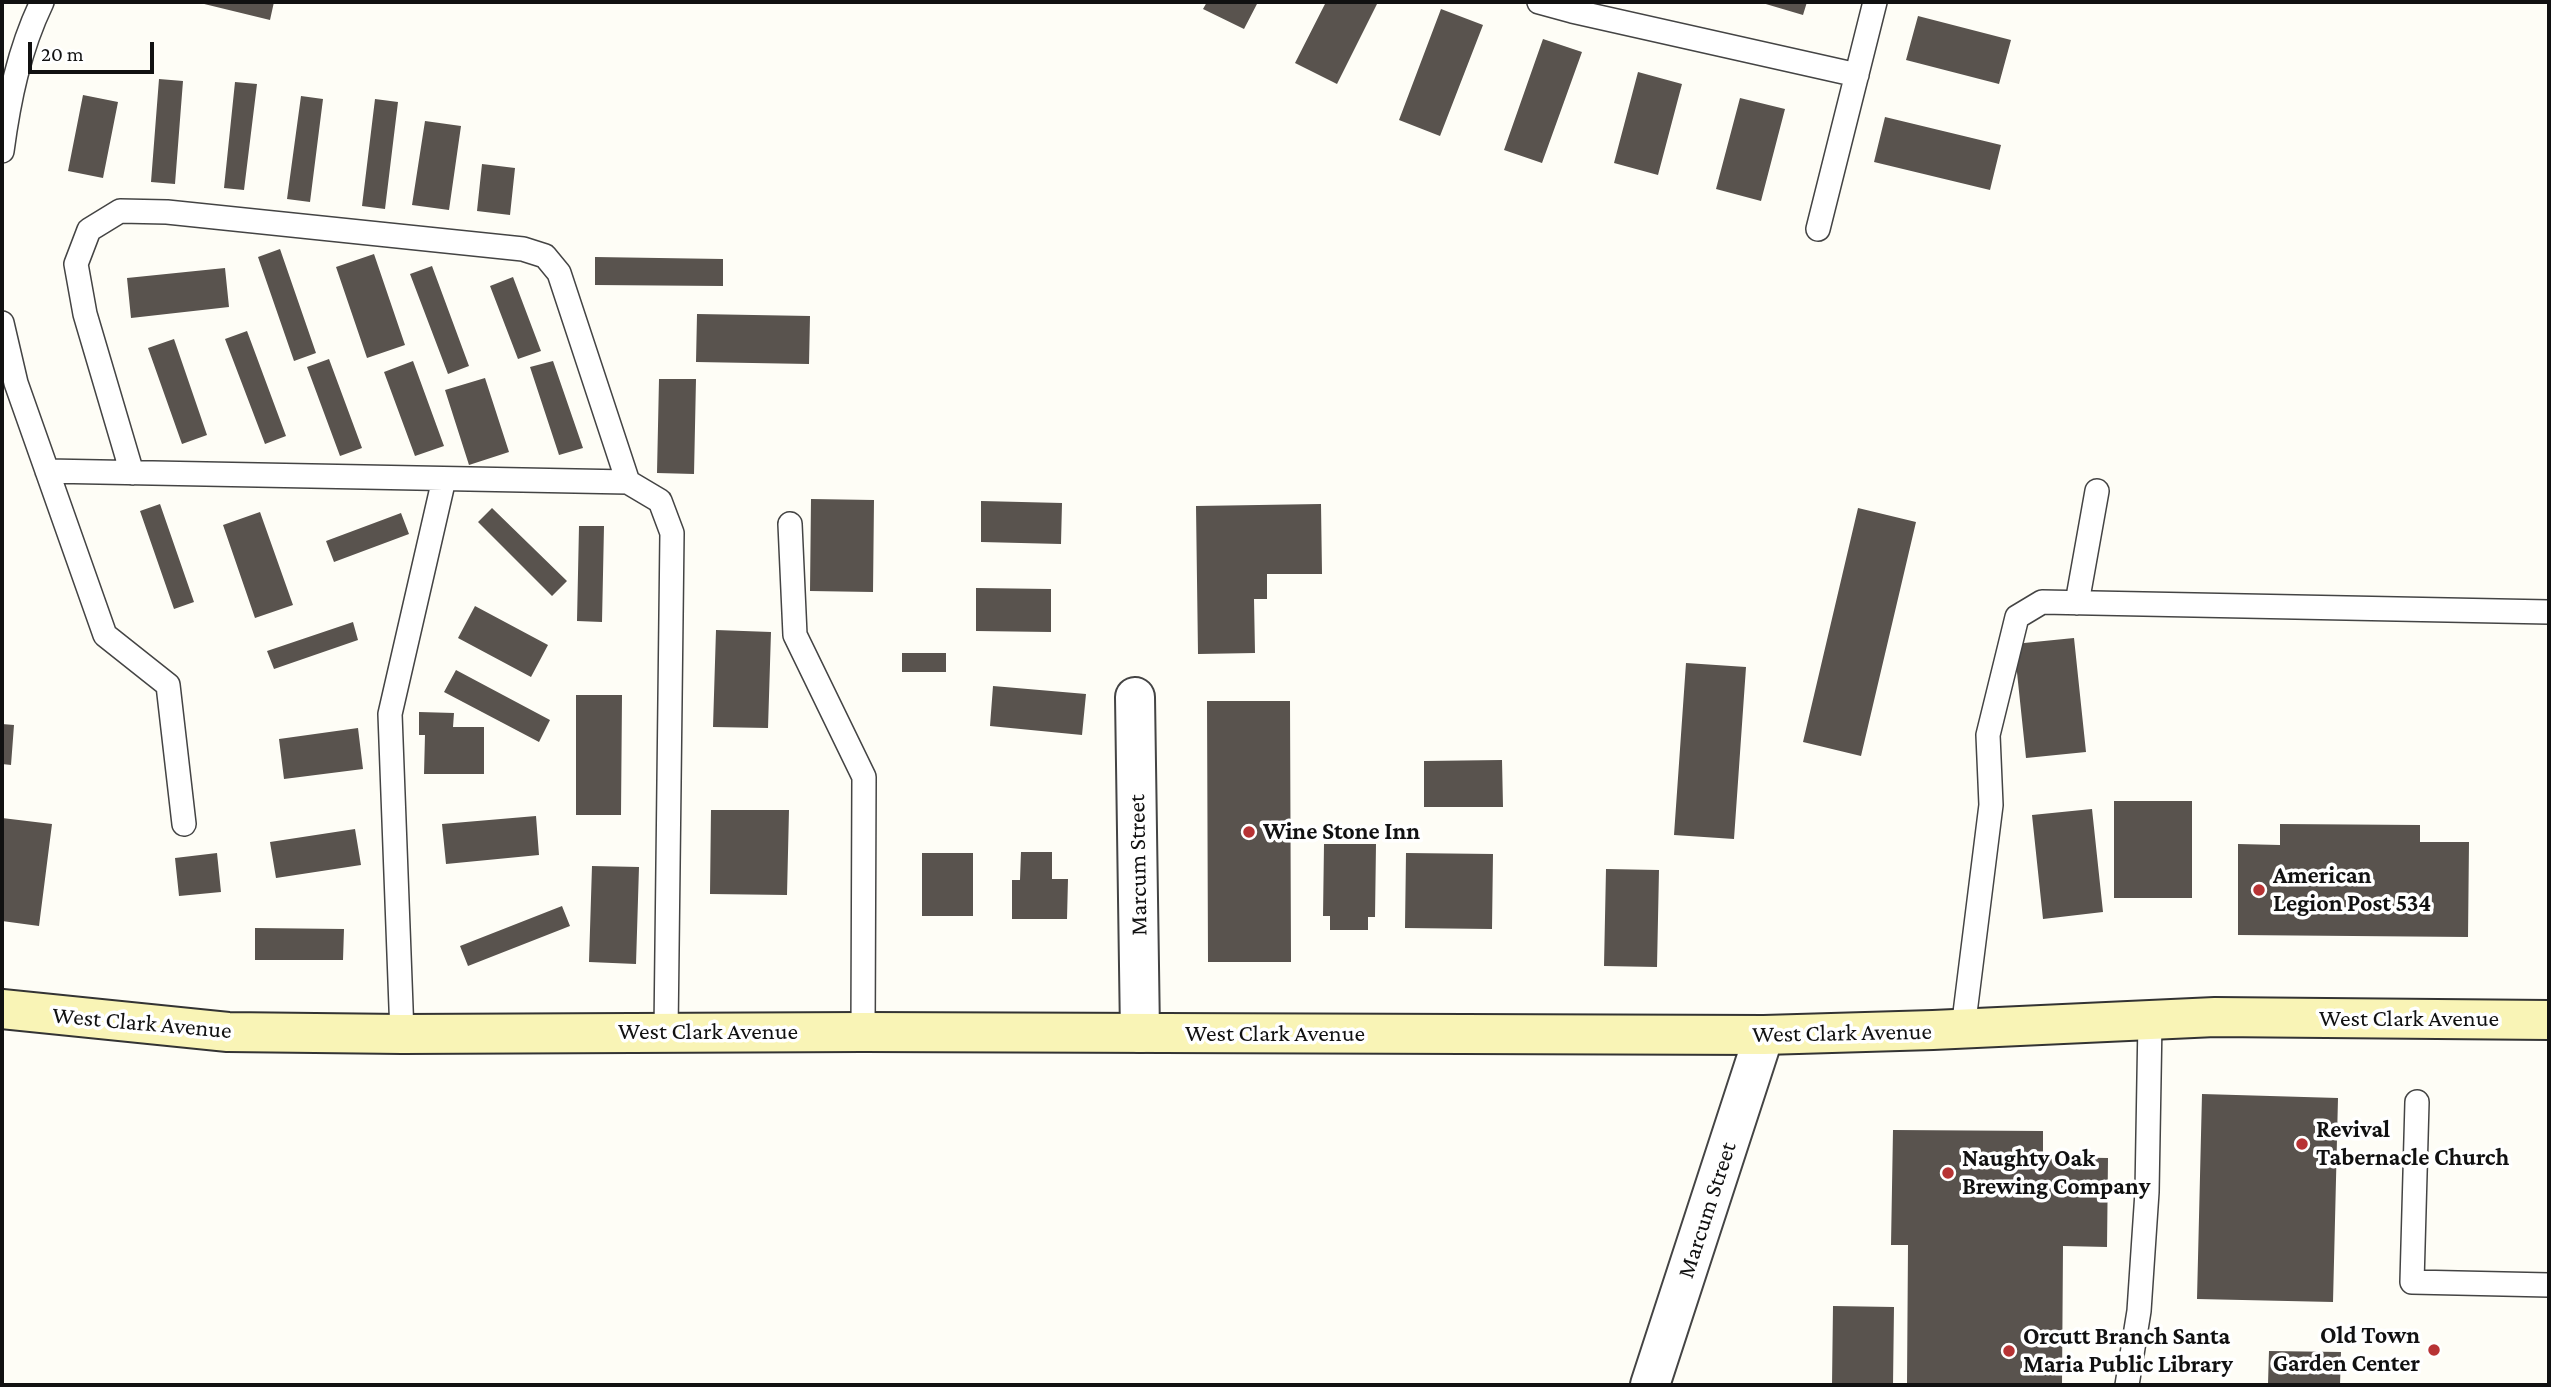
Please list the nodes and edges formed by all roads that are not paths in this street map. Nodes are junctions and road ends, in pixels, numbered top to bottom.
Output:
1 (42, 2) edge
2 (1539, 2) edge
3 (1875, 2) edge
4 (1857, 75) junction
5 (2, 151) edge
6 (1818, 229) dead end
7 (2, 323) edge
8 (47, 471) junction
9 (132, 473) junction
10 (444, 479) junction
11 (628, 482) junction
12 (2097, 491) dead end
13 (790, 524) dead end
14 (2077, 603) junction
15 (2549, 612) edge
16 (1135, 696) dead end
17 (184, 824) dead end
18 (2, 1009) edge
19 (2549, 1020) edge
20 (2150, 1021) junction
21 (1962, 1029) junction
22 (666, 1032) junction
23 (863, 1032) junction
24 (1140, 1033) junction
25 (402, 1034) junction
26 (1764, 1035) junction
27 (2417, 1102) dead end
28 (2549, 1285) edge
29 (1650, 1385) edge
30 (2127, 1385) edge

1 - 5 lane
2 - 4 lane
3 - 4 lane
4 - 6 lane
7 - 8 lane
8 - 9 lane
8 - 17 lane
9 - 10 lane
9 - 11 lane
10 - 11 lane
10 - 25 lane
11 - 22 lane
12 - 14 lane
13 - 23 lane
14 - 15 lane
14 - 21 lane
16 - 24 street, Marcum Street
18 - 25 main road, West Clark Avenue
19 - 20 main road, West Clark Avenue
20 - 21 main road, West Clark Avenue
20 - 30 lane
21 - 26 main road, West Clark Avenue
22 - 23 main road, West Clark Avenue
22 - 25 main road, West Clark Avenue
23 - 24 main road, West Clark Avenue
24 - 26 main road, West Clark Avenue
26 - 29 street, Marcum Street
27 - 28 lane

